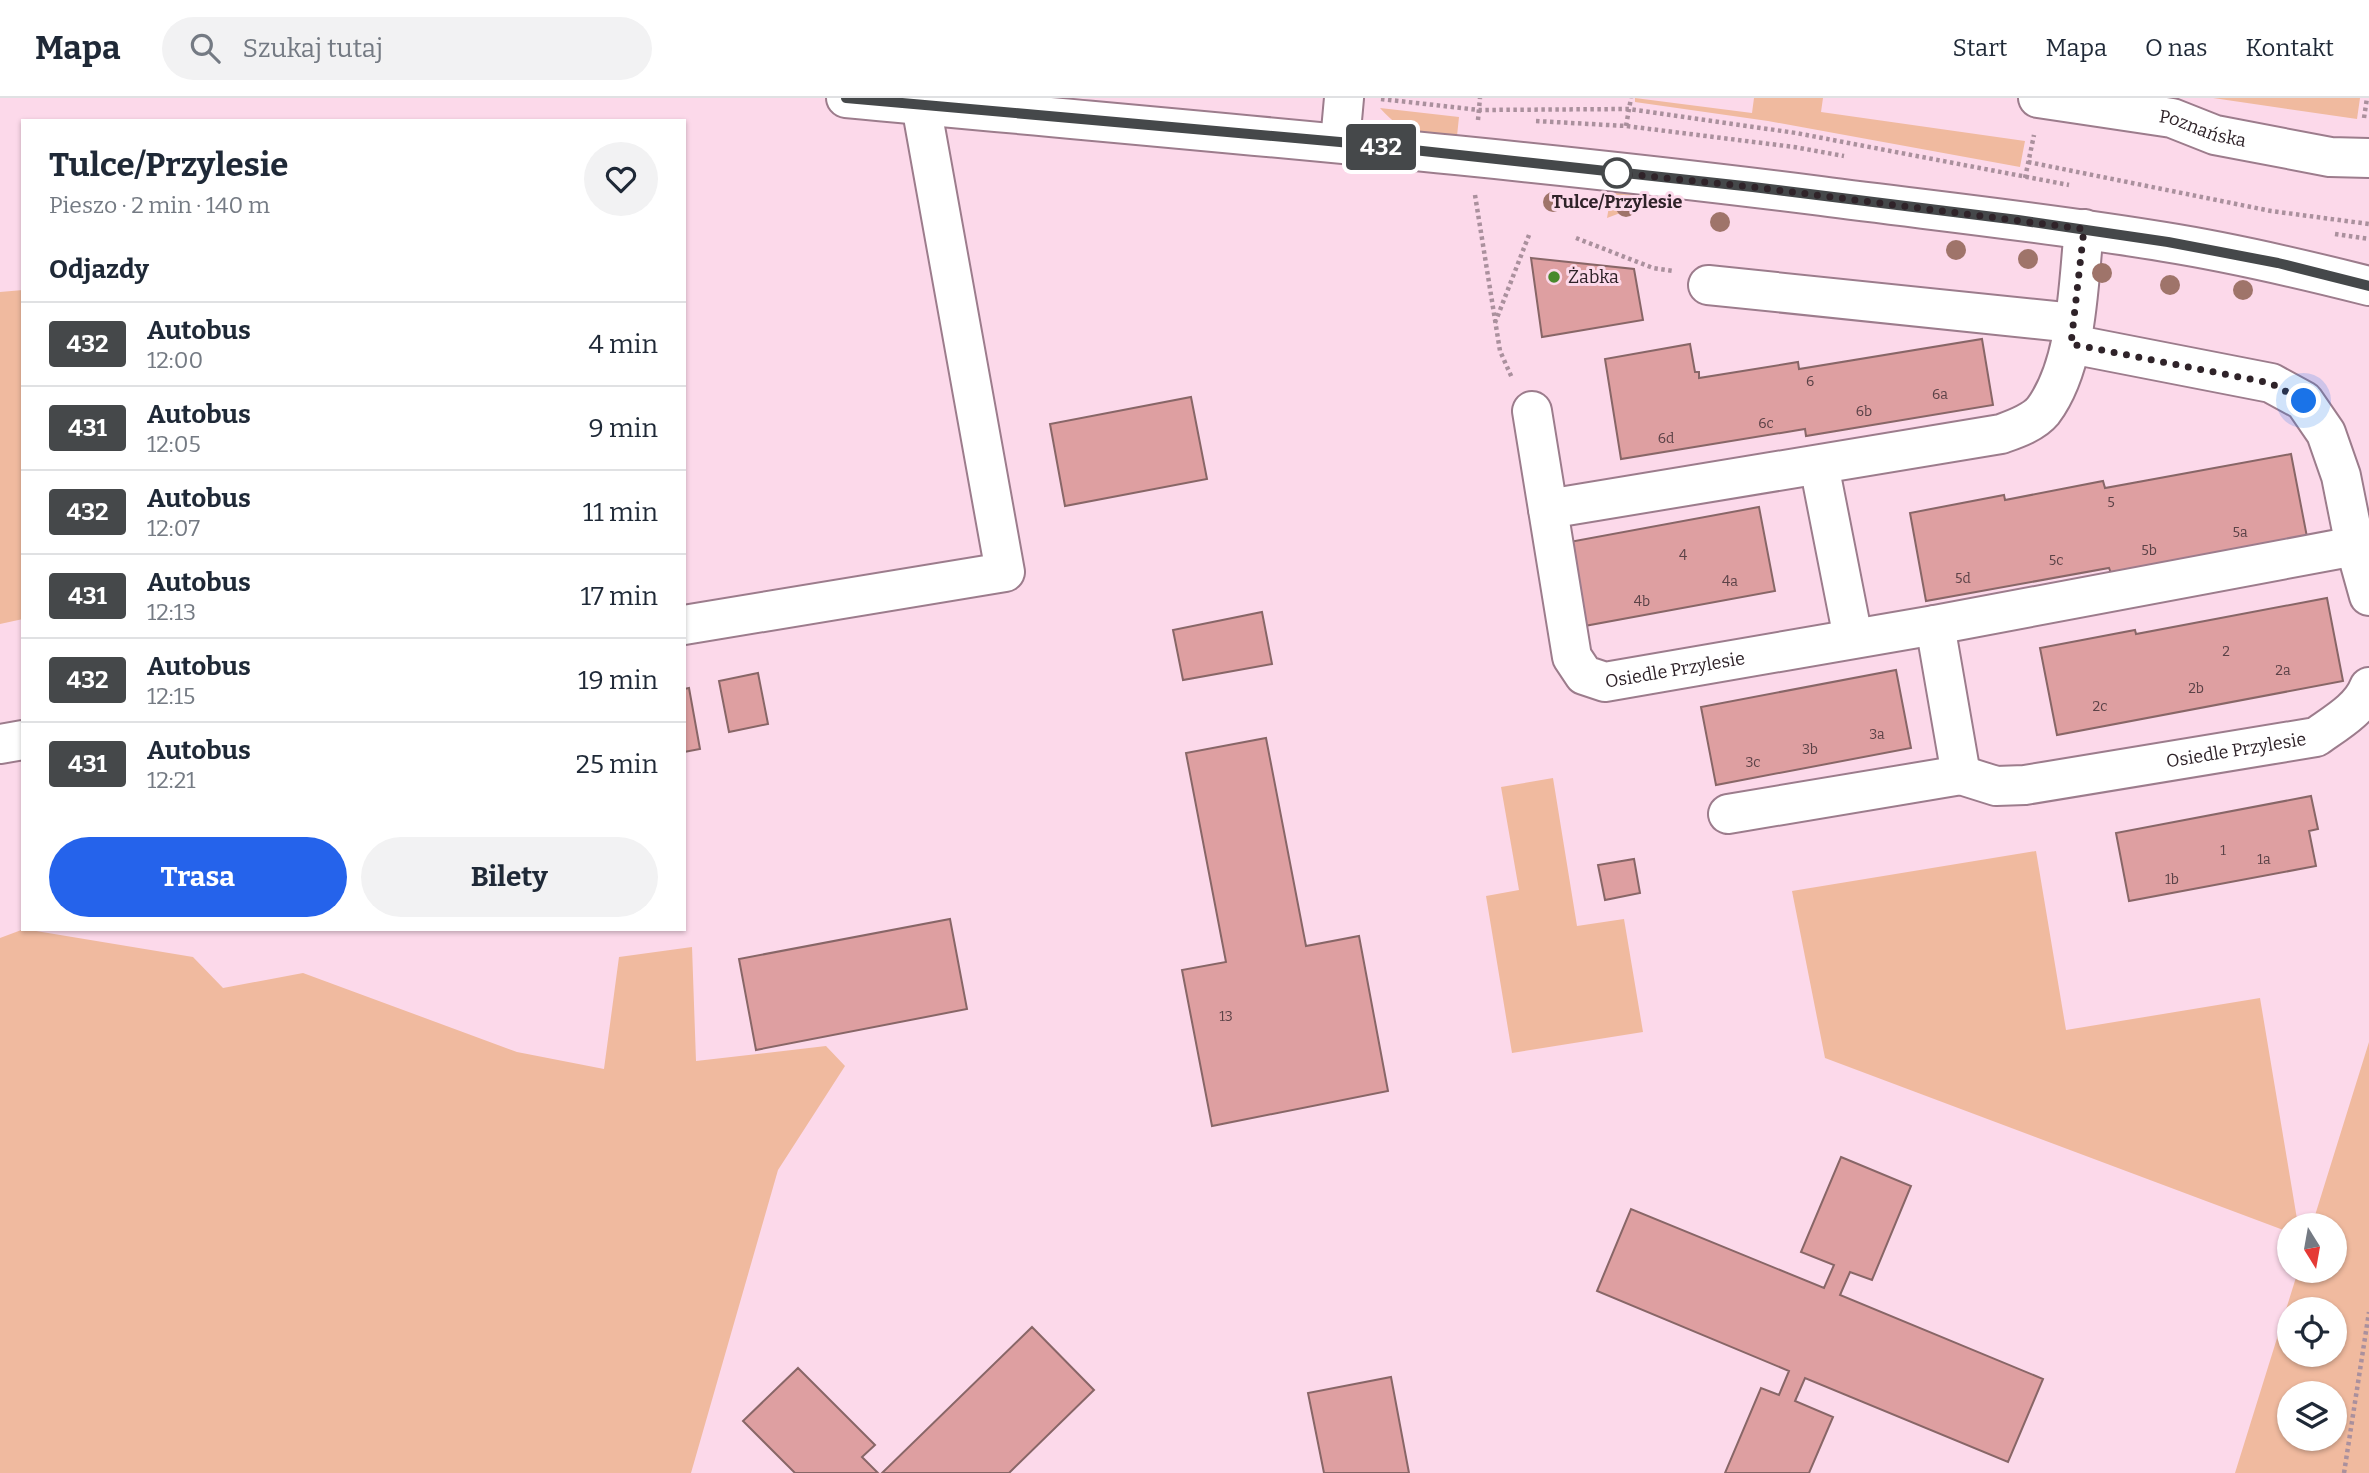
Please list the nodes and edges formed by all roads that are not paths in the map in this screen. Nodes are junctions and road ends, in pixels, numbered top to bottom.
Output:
1 (846, 98) edge
2 (1344, 98) edge
3 (2042, 99) edge
4 (921, 105) junction
5 (1340, 142) junction
6 (2366, 143) edge
7 (2084, 229) junction
8 (1708, 285) road end
9 (2369, 286) edge
10 (2073, 334) junction
11 (1532, 411) road end
12 (1819, 465) junction
13 (1548, 509) junction
14 (2355, 546) junction
15 (2369, 596) edge
16 (686, 625) edge
17 (1935, 625) junction
18 (1853, 638) junction
19 (2369, 687) edge
20 (21, 740) edge
21 (0, 744) edge
22 (1961, 775) junction
23 (1728, 814) dead end

1 - 4 street
2 - 5 street
3 - 6 street, Poznańska
4 - 5 street
4 - 16 street
5 - 7 street
7 - 9 street
7 - 10 street
8 - 10 street
10 - 12 street
10 - 14 street
11 - 13 street, Osiedle Przylesie
12 - 13 street
12 - 18 street
13 - 18 street, Osiedle Przylesie
14 - 15 street
14 - 17 street, Osiedle Przylesie
17 - 18 street, Osiedle Przylesie
17 - 22 street
19 - 22 street, Osiedle Przylesie
20 - 21 street
22 - 23 street, Osiedle Przylesie

